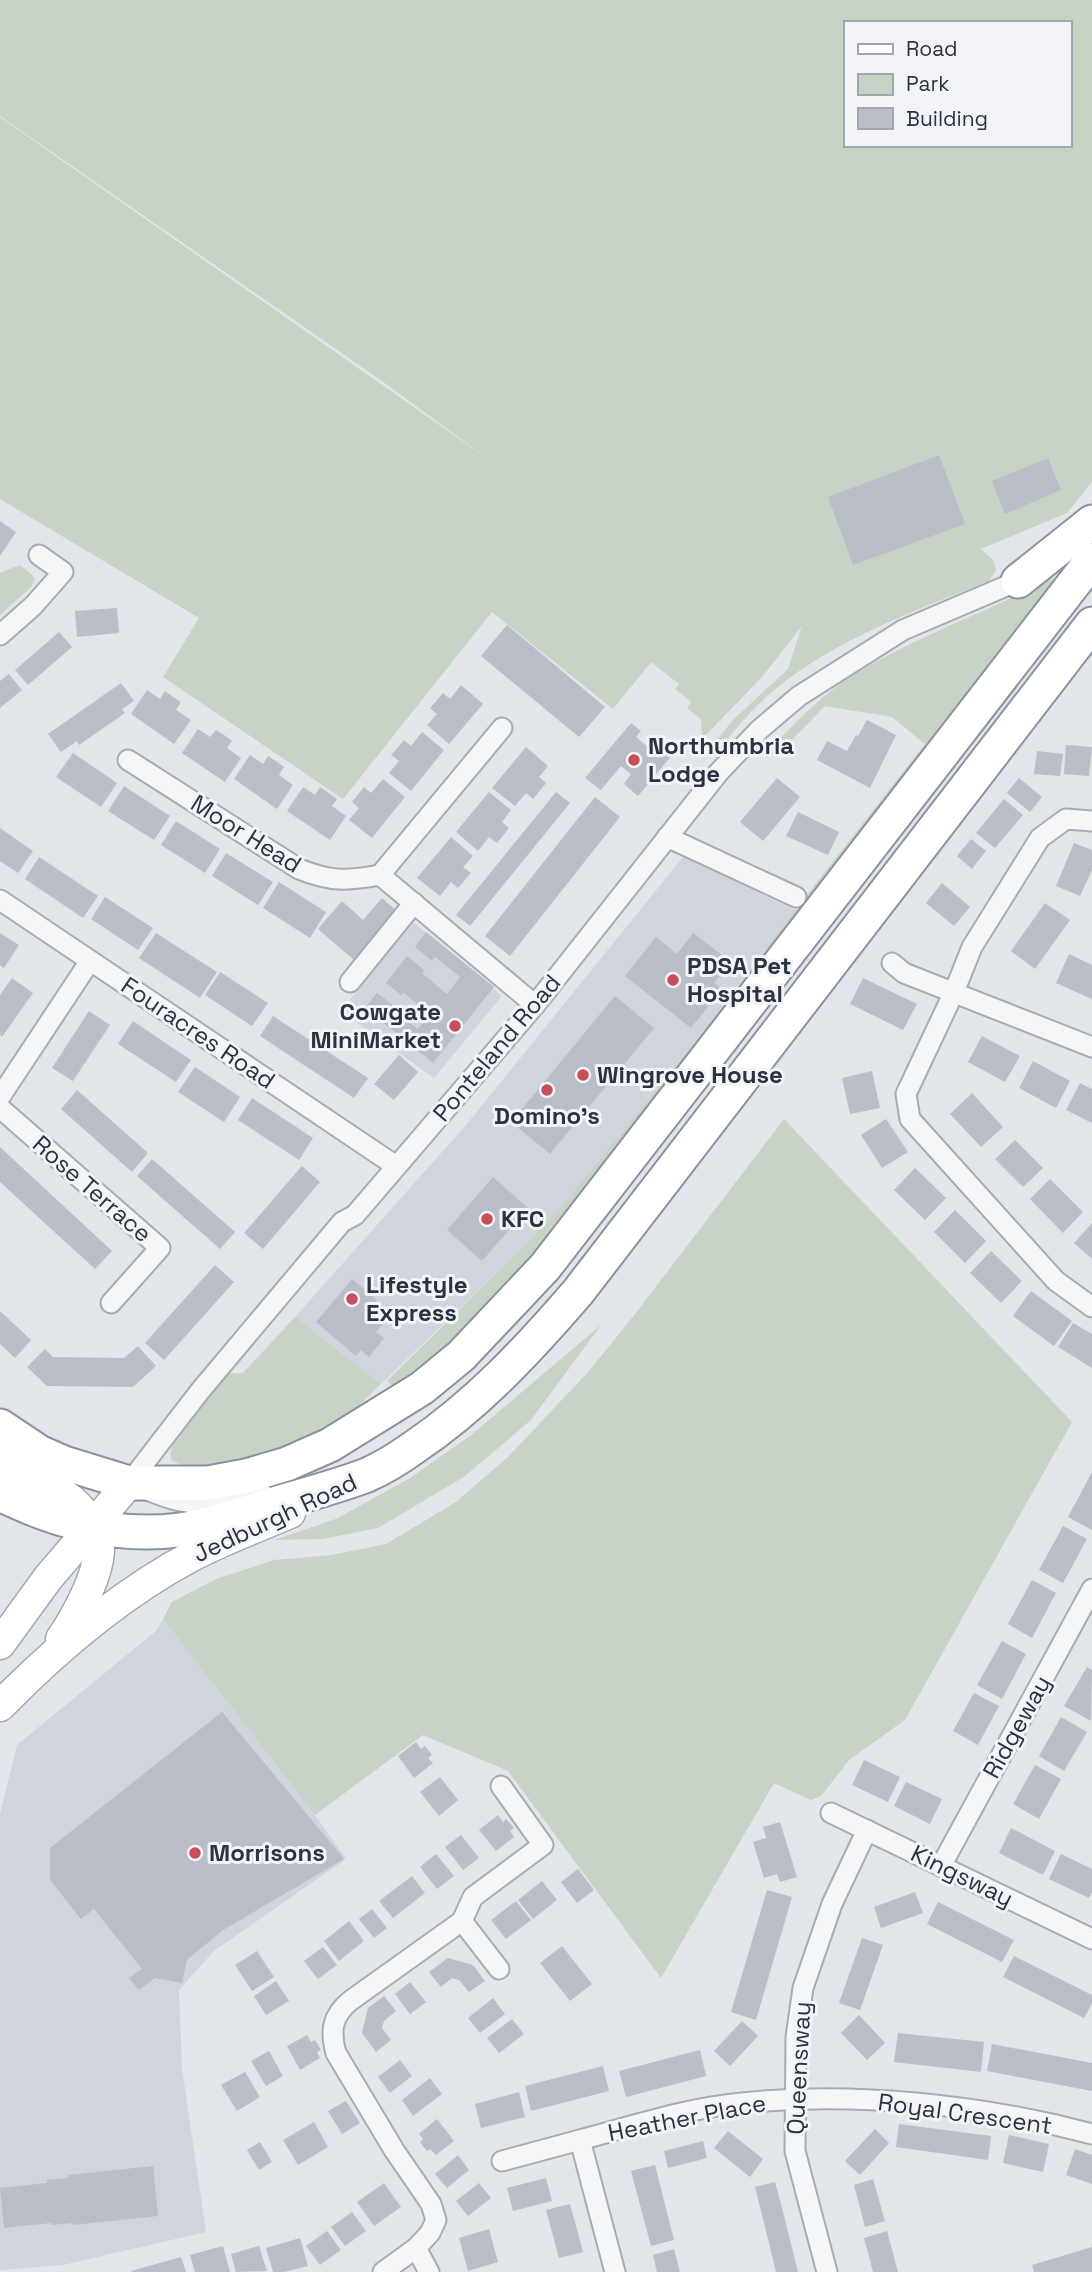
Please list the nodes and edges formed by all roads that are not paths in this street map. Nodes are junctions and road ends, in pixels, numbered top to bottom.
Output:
1 (1092, 522) edge
2 (38, 555) dead end
3 (1092, 560) edge
4 (1018, 581) joint
5 (1092, 624) edge
6 (0, 635) edge
7 (502, 728) dead end
8 (128, 760) dead end
9 (1092, 821) edge
10 (667, 837) junction
11 (380, 875) junction
12 (796, 897) dead end
13 (0, 900) edge
14 (414, 903) junction
15 (90, 961) junction
16 (892, 963) dead end
17 (350, 982) dead end
18 (954, 992) junction
19 (534, 1005) junction
20 (1092, 1047) edge
21 (0, 1097) edge
22 (0, 1108) edge
23 (396, 1166) junction
24 (111, 1303) dead end
25 (1092, 1307) edge
26 (0, 1426) edge
27 (0, 1461) edge
28 (369, 1474) junction
29 (129, 1483) junction
30 (316, 1491) junction
31 (0, 1494) edge
32 (92, 1527) junction
33 (1092, 1588) edge
34 (0, 1644) edge
35 (52, 1654) junction
36 (0, 1706) edge
37 (501, 1786) dead end
38 (831, 1812) dead end
39 (867, 1830) junction
40 (941, 1866) junction
41 (462, 1921) junction
42 (1092, 1939) edge
43 (499, 1969) dead end
44 (795, 2099) junction
45 (1092, 2134) edge
46 (580, 2140) junction
47 (502, 2161) dead end
48 (416, 2248) junction
49 (383, 2272) edge
50 (429, 2272) edge
51 (614, 2272) edge
52 (827, 2272) edge

1 - 4 highway
2 - 6 street
3 - 29 highway
4 - 10 street, Ponteland Road
5 - 28 highway
7 - 11 street
8 - 11 street, Moor Head
9 - 18 street
10 - 12 street
10 - 19 street, Ponteland Road
11 - 14 street
13 - 15 street, Fouracres Road
14 - 17 street
14 - 19 street
15 - 21 street
15 - 23 street, Fouracres Road
16 - 18 street
18 - 20 street
18 - 25 street
19 - 23 street, Ponteland Road
22 - 24 street, Rose Terrace
23 - 29 street, Ponteland Road
26 - 29 highway
27 - 32 main road
28 - 30 highway, Jedburgh Road
28 - 35 main road, Jedburgh Road
29 - 30 street
29 - 32 main road
30 - 32 highway, Jedburgh Road
31 - 32 highway
32 - 34 main road
32 - 35 main road
33 - 40 street, Ridgeway
35 - 36 main road
37 - 41 street
38 - 39 street, Kingsway
39 - 40 street, Kingsway
39 - 44 street, Queensway
40 - 42 street, Kingsway
41 - 43 street
41 - 48 street
44 - 45 street, Royal Crescent
44 - 46 street, Heather Place
44 - 52 street, Queensway
46 - 47 street, Heather Place
46 - 51 street, Heather Place
48 - 49 street
48 - 50 street

